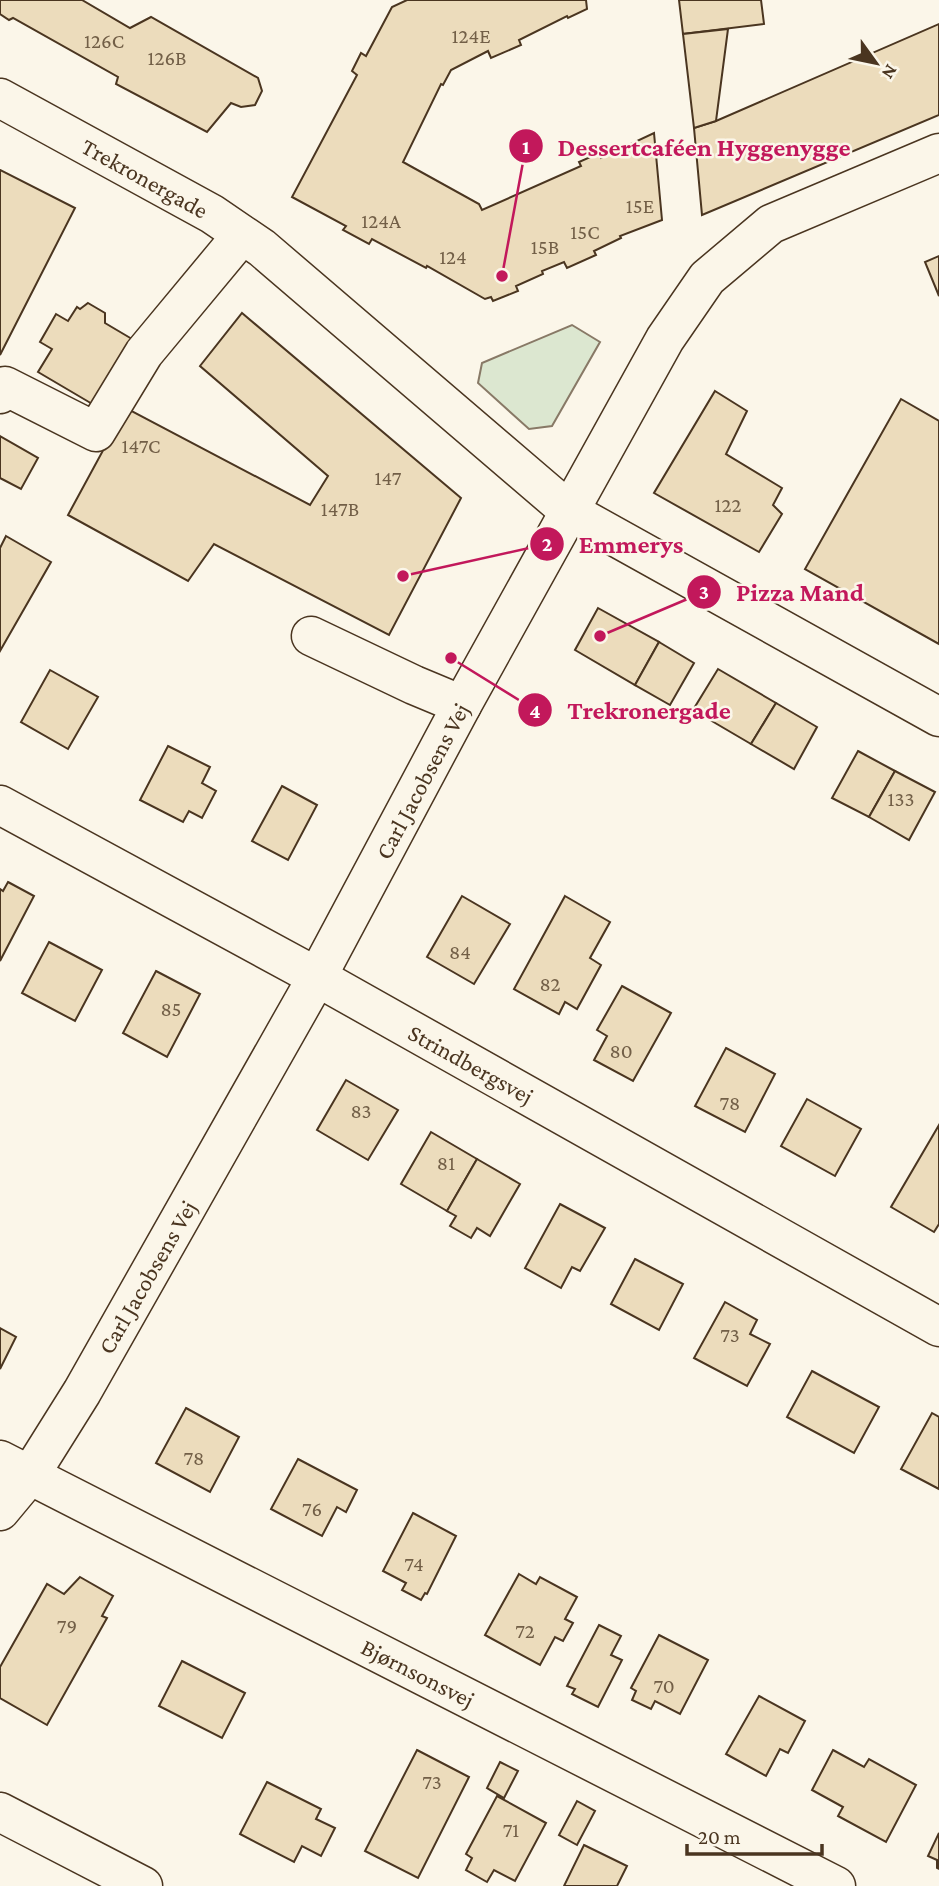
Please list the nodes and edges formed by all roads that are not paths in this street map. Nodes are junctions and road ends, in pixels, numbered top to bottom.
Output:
1 (0, 98) edge
2 (939, 153) edge
3 (242, 235) junction
4 (0, 394) edge
5 (569, 510) junction
6 (311, 636) dead end
7 (462, 705) junction
8 (939, 717) edge
9 (0, 805) edge
10 (317, 977) junction
11 (939, 1327) edge
12 (15, 1467) edge
13 (0, 1511) edge
14 (0, 1812) edge
15 (144, 1886) edge
16 (836, 1886) edge

1 - 3 street, Trekronergade
2 - 5 street, Carl Jacobsens Vej
3 - 4 street
3 - 5 street, Trekronergade
5 - 7 street, Carl Jacobsens Vej
5 - 8 street, Trekronergade
6 - 7 street
7 - 10 street, Carl Jacobsens Vej
9 - 10 street, Strindbergsvej
10 - 11 street, Strindbergsvej
10 - 12 street, Carl Jacobsens Vej
12 - 13 street, Carl Jacobsens Vej
12 - 16 street, Bjørnsonsvej
14 - 15 street

